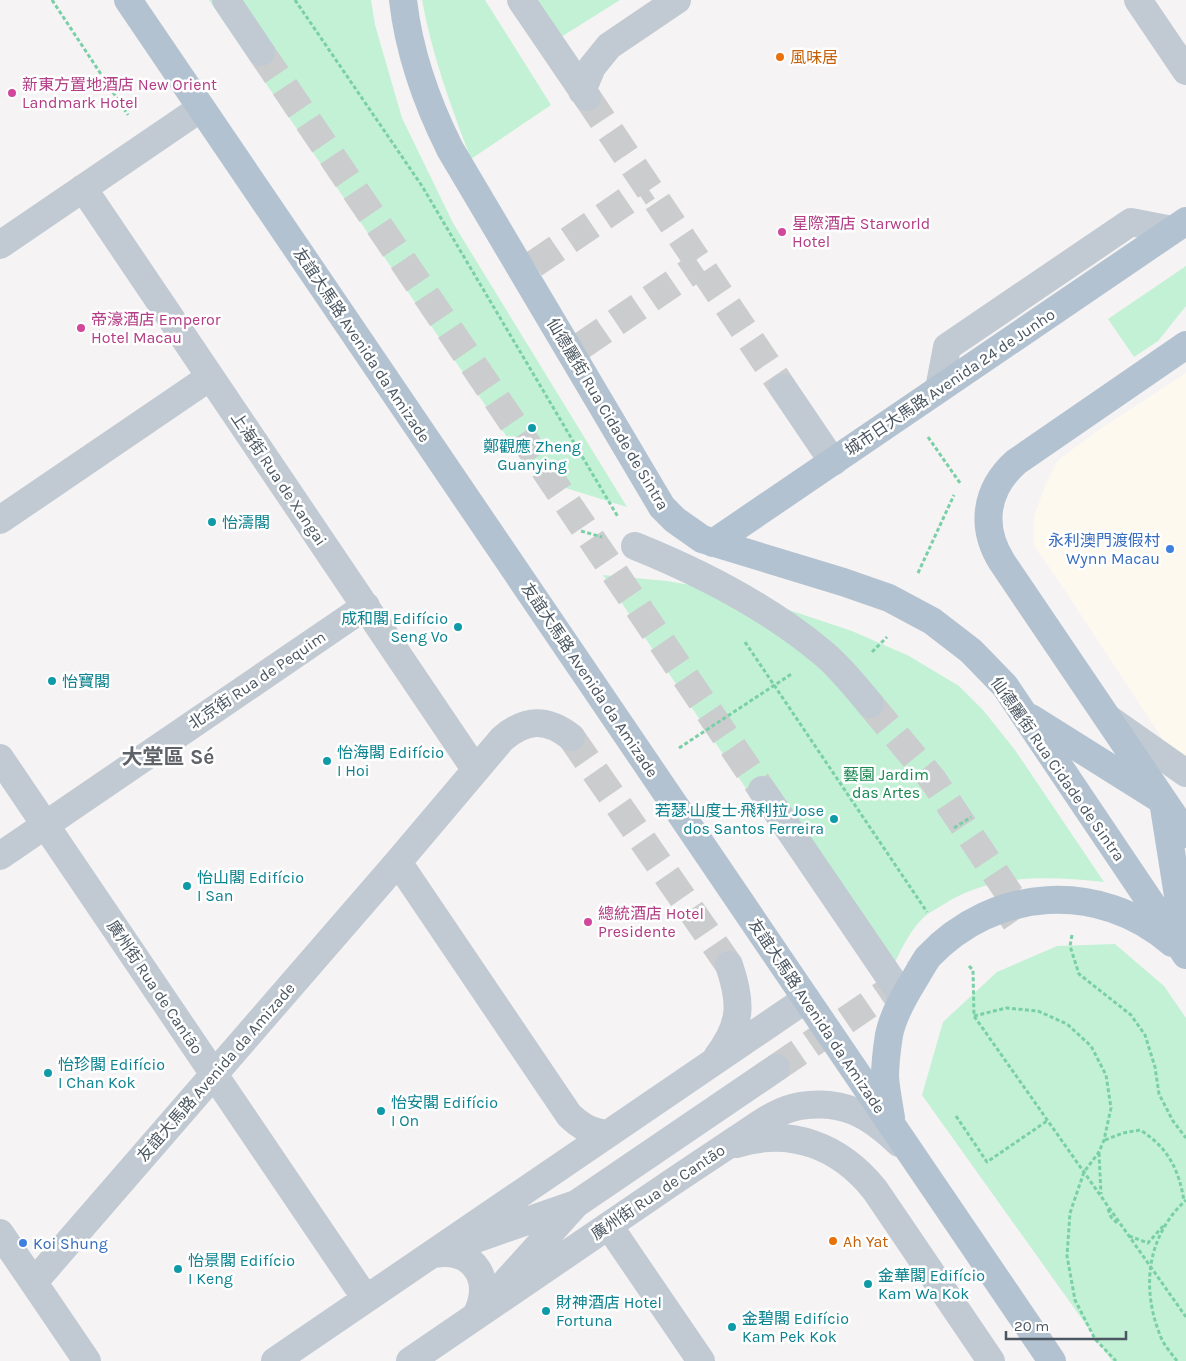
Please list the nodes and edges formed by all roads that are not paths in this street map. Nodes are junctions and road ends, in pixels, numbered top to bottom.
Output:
1 (128, 0) edge
2 (226, 0) edge
3 (403, 0) edge
4 (520, 0) edge
5 (677, 0) edge
6 (1138, 0) edge
7 (261, 52) tunnel mouth
8 (1186, 71) edge
9 (201, 108) junction
10 (82, 188) junction
11 (1179, 225) edge
12 (0, 245) edge
13 (1186, 345) edge
14 (210, 377) junction
15 (783, 388) tunnel mouth
16 (833, 462) junction
17 (0, 520) edge
18 (714, 543) junction
19 (635, 546) road end
20 (366, 606) junction
21 (870, 704) tunnel mouth
22 (1023, 714) junction
23 (1109, 719) junction
24 (571, 737) tunnel mouth
25 (0, 758) edge
26 (475, 769) junction
27 (1186, 773) edge
28 (762, 790) tunnel mouth
29 (1163, 801) junction
30 (45, 825) junction
31 (1186, 834) edge
32 (0, 856) edge
33 (398, 862) junction
34 (1186, 946) edge
35 (1186, 955) edge
36 (729, 965) tunnel mouth
37 (903, 997) junction
38 (806, 999) junction
39 (714, 1062) junction
40 (776, 1068) tunnel mouth
41 (214, 1074) junction
42 (608, 1134) junction
43 (710, 1156) junction
44 (917, 1162) junction
45 (576, 1204) junction
46 (609, 1226) junction
47 (0, 1233) edge
48 (433, 1254) junction
49 (0, 1266) edge
50 (34, 1282) junction
51 (366, 1299) junction
52 (475, 1317) junction
53 (87, 1361) edge
54 (275, 1361) edge
55 (410, 1361) edge
56 (700, 1361) edge
57 (991, 1361) edge
58 (1052, 1361) edge

1 - 9 main road, 友誼大馬路 Avenida da Amizade
2 - 7 street
3 - 18 main road, 仙德麗街 Rua Cidade de Sintra
4 - 5 street
6 - 8 street
9 - 10 street
9 - 38 main road, 友誼大馬路 Avenida da Amizade
10 - 12 street
10 - 14 street, 上海街 Rua de Xangai
11 - 16 main road, 城市日大馬路 Avenida 24 de Junho
13 - 23 main road
14 - 17 street
14 - 20 street, 上海街 Rua de Xangai
15 - 16 street
16 - 18 main road, 城市日大馬路 Avenida 24 de Junho
18 - 22 main road, 仙德麗街 Rua Cidade de Sintra
19 - 21 street
20 - 26 street, 上海街 Rua de Xangai
20 - 30 street, 北京街 Rua de Pequim
22 - 29 main road
22 - 35 main road, 仙德麗街 Rua Cidade de Sintra
23 - 27 street
23 - 29 main road
24 - 26 street, 友誼大馬路 Avenida da Amizade
25 - 30 street
26 - 33 street, 友誼大馬路 Avenida da Amizade
28 - 37 street
29 - 31 main road
29 - 34 main road
30 - 32 street, 北京街 Rua de Pequim
30 - 41 street, 廣州街 Rua de Cantão
33 - 41 street, 友誼大馬路 Avenida da Amizade
33 - 42 street
35 - 37 main road
36 - 39 street
37 - 44 main road
38 - 39 street
38 - 44 main road, 友誼大馬路 Avenida da Amizade
39 - 42 street
40 - 45 street
41 - 50 street, 友誼大馬路 Avenida da Amizade
41 - 51 street, 廣州街 Rua de Cantão
42 - 48 street
43 - 44 street, 廣州街 Rua de Cantão
43 - 46 street, 廣州街 Rua de Cantão
43 - 57 street
44 - 58 main road, 友誼大馬路 Avenida da Amizade
45 - 48 street
45 - 52 street
46 - 52 street, 廣州街 Rua de Cantão
46 - 56 street
47 - 50 street
48 - 51 street
48 - 52 street
49 - 50 street
50 - 53 street
51 - 54 street
52 - 55 street, 廣州街 Rua de Cantão

